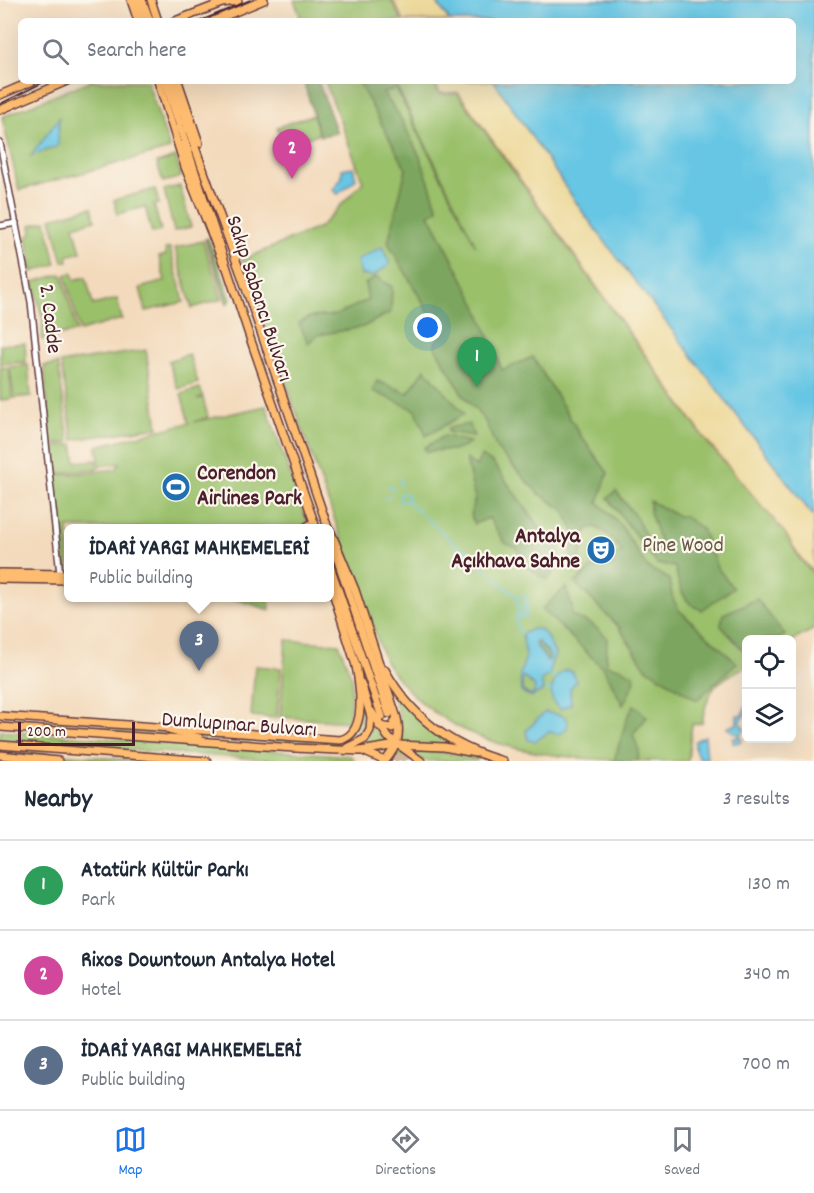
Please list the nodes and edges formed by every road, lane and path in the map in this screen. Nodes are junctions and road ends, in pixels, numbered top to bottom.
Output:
1 (131, 0) edge
2 (137, 0) edge
3 (142, 0) edge
4 (151, 0) edge
5 (239, 0) edge
6 (264, 0) edge
7 (137, 18) edge
8 (143, 18) edge
9 (149, 18) edge
10 (157, 18) edge
11 (183, 18) edge
12 (194, 18) edge
13 (220, 18) edge
14 (26, 84) edge
15 (50, 84) edge
16 (60, 84) edge
17 (159, 84) edge
18 (166, 84) edge
19 (172, 84) edge
20 (179, 84) edge
21 (0, 95) edge
22 (4, 108) edge
23 (179, 135) tunnel mouth
24 (0, 143) edge
25 (16, 223) junction
26 (0, 226) edge
27 (228, 272) junction
28 (241, 274) junction
29 (235, 290) junction
30 (314, 524) edge
31 (326, 524) edge
32 (334, 543) edge
33 (334, 547) edge
34 (0, 573) edge
35 (64, 574) edge
36 (334, 576) edge
37 (0, 579) edge
38 (64, 580) edge
39 (334, 596) edge
40 (378, 657) junction
41 (356, 666) junction
42 (369, 706) junction
43 (0, 716) edge
44 (389, 716) junction
45 (149, 725) junction
46 (380, 726) junction
47 (0, 727) edge
48 (216, 743) junction
49 (0, 745) edge
50 (397, 746) junction
51 (323, 749) junction
52 (347, 751) junction
53 (360, 751) junction
54 (475, 753) junction
55 (0, 755) edge
56 (488, 757) junction
57 (358, 759) dead end
58 (58, 761) edge
59 (206, 761) edge
60 (385, 761) edge
61 (421, 761) edge
62 (479, 761) edge
63 (503, 761) edge

1 - 7 main road
2 - 8 main road
3 - 9 main road
4 - 10 main road
5 - 11 main road
5 - 12 main road
6 - 13 main road
14 - 21 main road
15 - 22 main road
16 - 22 main road
17 - 27 main road
18 - 29 main road, Sakıp Sabancı Bulvarı
19 - 28 main road, Sakıp Sabancı Bulvarı
20 - 28 main road
23 - 27 main road
24 - 25 street, 2. Cadde
25 - 26 street
25 - 35 street, 2. Cadde
27 - 29 main road
28 - 31 main road, Sakıp Sabancı Bulvarı
29 - 30 main road, Sakıp Sabancı Bulvarı
32 - 40 main road
33 - 44 main road
34 - 35 main road
36 - 44 main road
37 - 38 main road
39 - 41 main road
40 - 44 main road
40 - 54 main road
41 - 42 main road
41 - 45 main road
42 - 46 main road
42 - 51 main road
43 - 45 main road
44 - 46 main road
44 - 50 main road
45 - 48 main road
46 - 50 main road
47 - 48 main road, Dumlupınar Bulvarı
48 - 51 main road, Dumlupınar Bulvarı
49 - 59 main road, Dumlupınar Bulvarı
50 - 53 main road, Dumlupınar Bulvarı
50 - 54 main road, Dumlupınar Bulvarı
50 - 60 main road
50 - 61 main road
51 - 52 main road, Dumlupınar Bulvarı
52 - 53 main road, Dumlupınar Bulvarı
52 - 57 main road
53 - 60 main road
54 - 56 main road
55 - 58 main road
56 - 62 main road
56 - 63 main road

